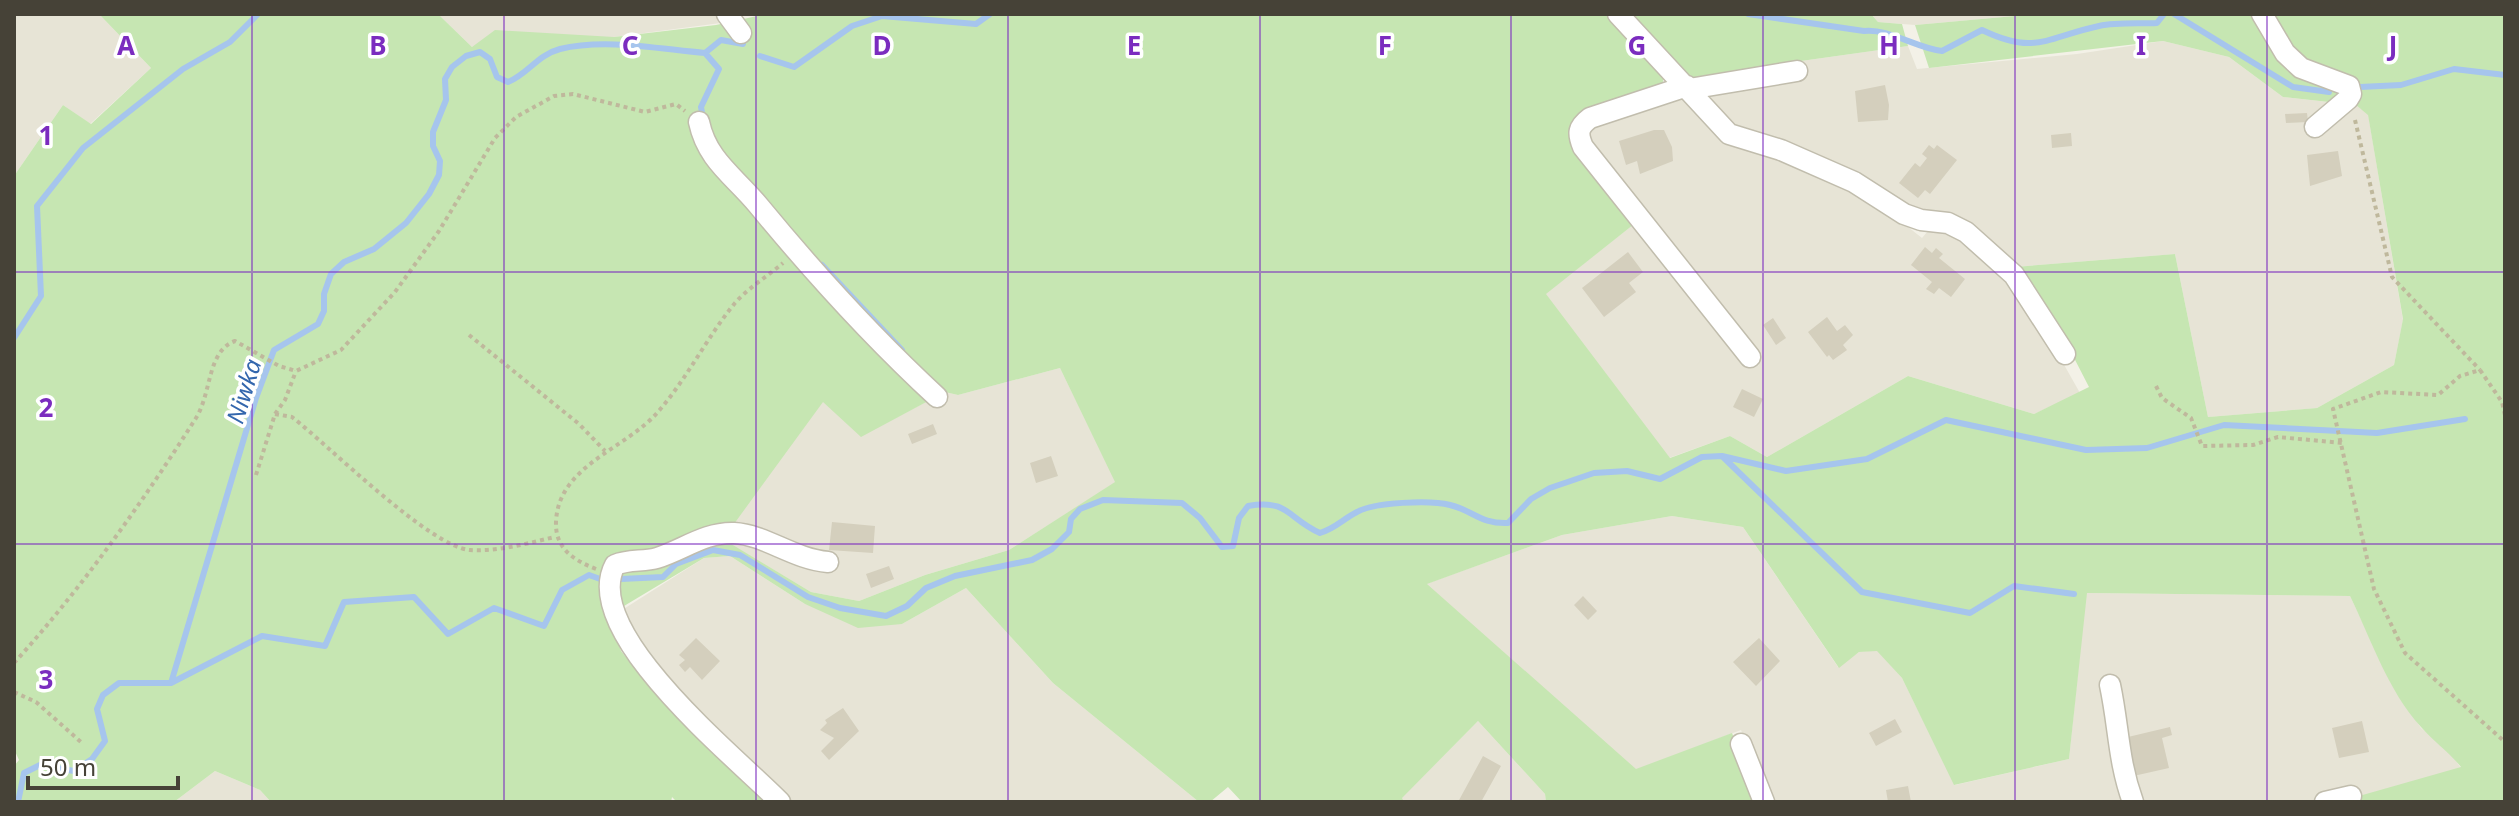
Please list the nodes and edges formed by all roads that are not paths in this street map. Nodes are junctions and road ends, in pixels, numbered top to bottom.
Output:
1 (727, 14) edge
2 (1618, 14) edge
3 (2262, 14) edge
4 (741, 33) dead end
5 (1797, 71) dead end
6 (1688, 87) junction
7 (699, 122) road end
8 (2315, 127) dead end
9 (2065, 354) dead end
10 (1750, 357) dead end
11 (937, 397) dead end
12 (828, 562) dead end
13 (2110, 685) dead end
14 (1741, 744) dead end
15 (2351, 796) dead end
16 (780, 802) edge
17 (1764, 802) edge
18 (2133, 802) edge
19 (2325, 802) edge

1 - 4 lane
2 - 6 lane
3 - 8 lane
5 - 6 lane
6 - 9 lane
6 - 10 lane
7 - 11 lane
12 - 16 lane
13 - 18 lane
14 - 17 lane
15 - 19 lane

